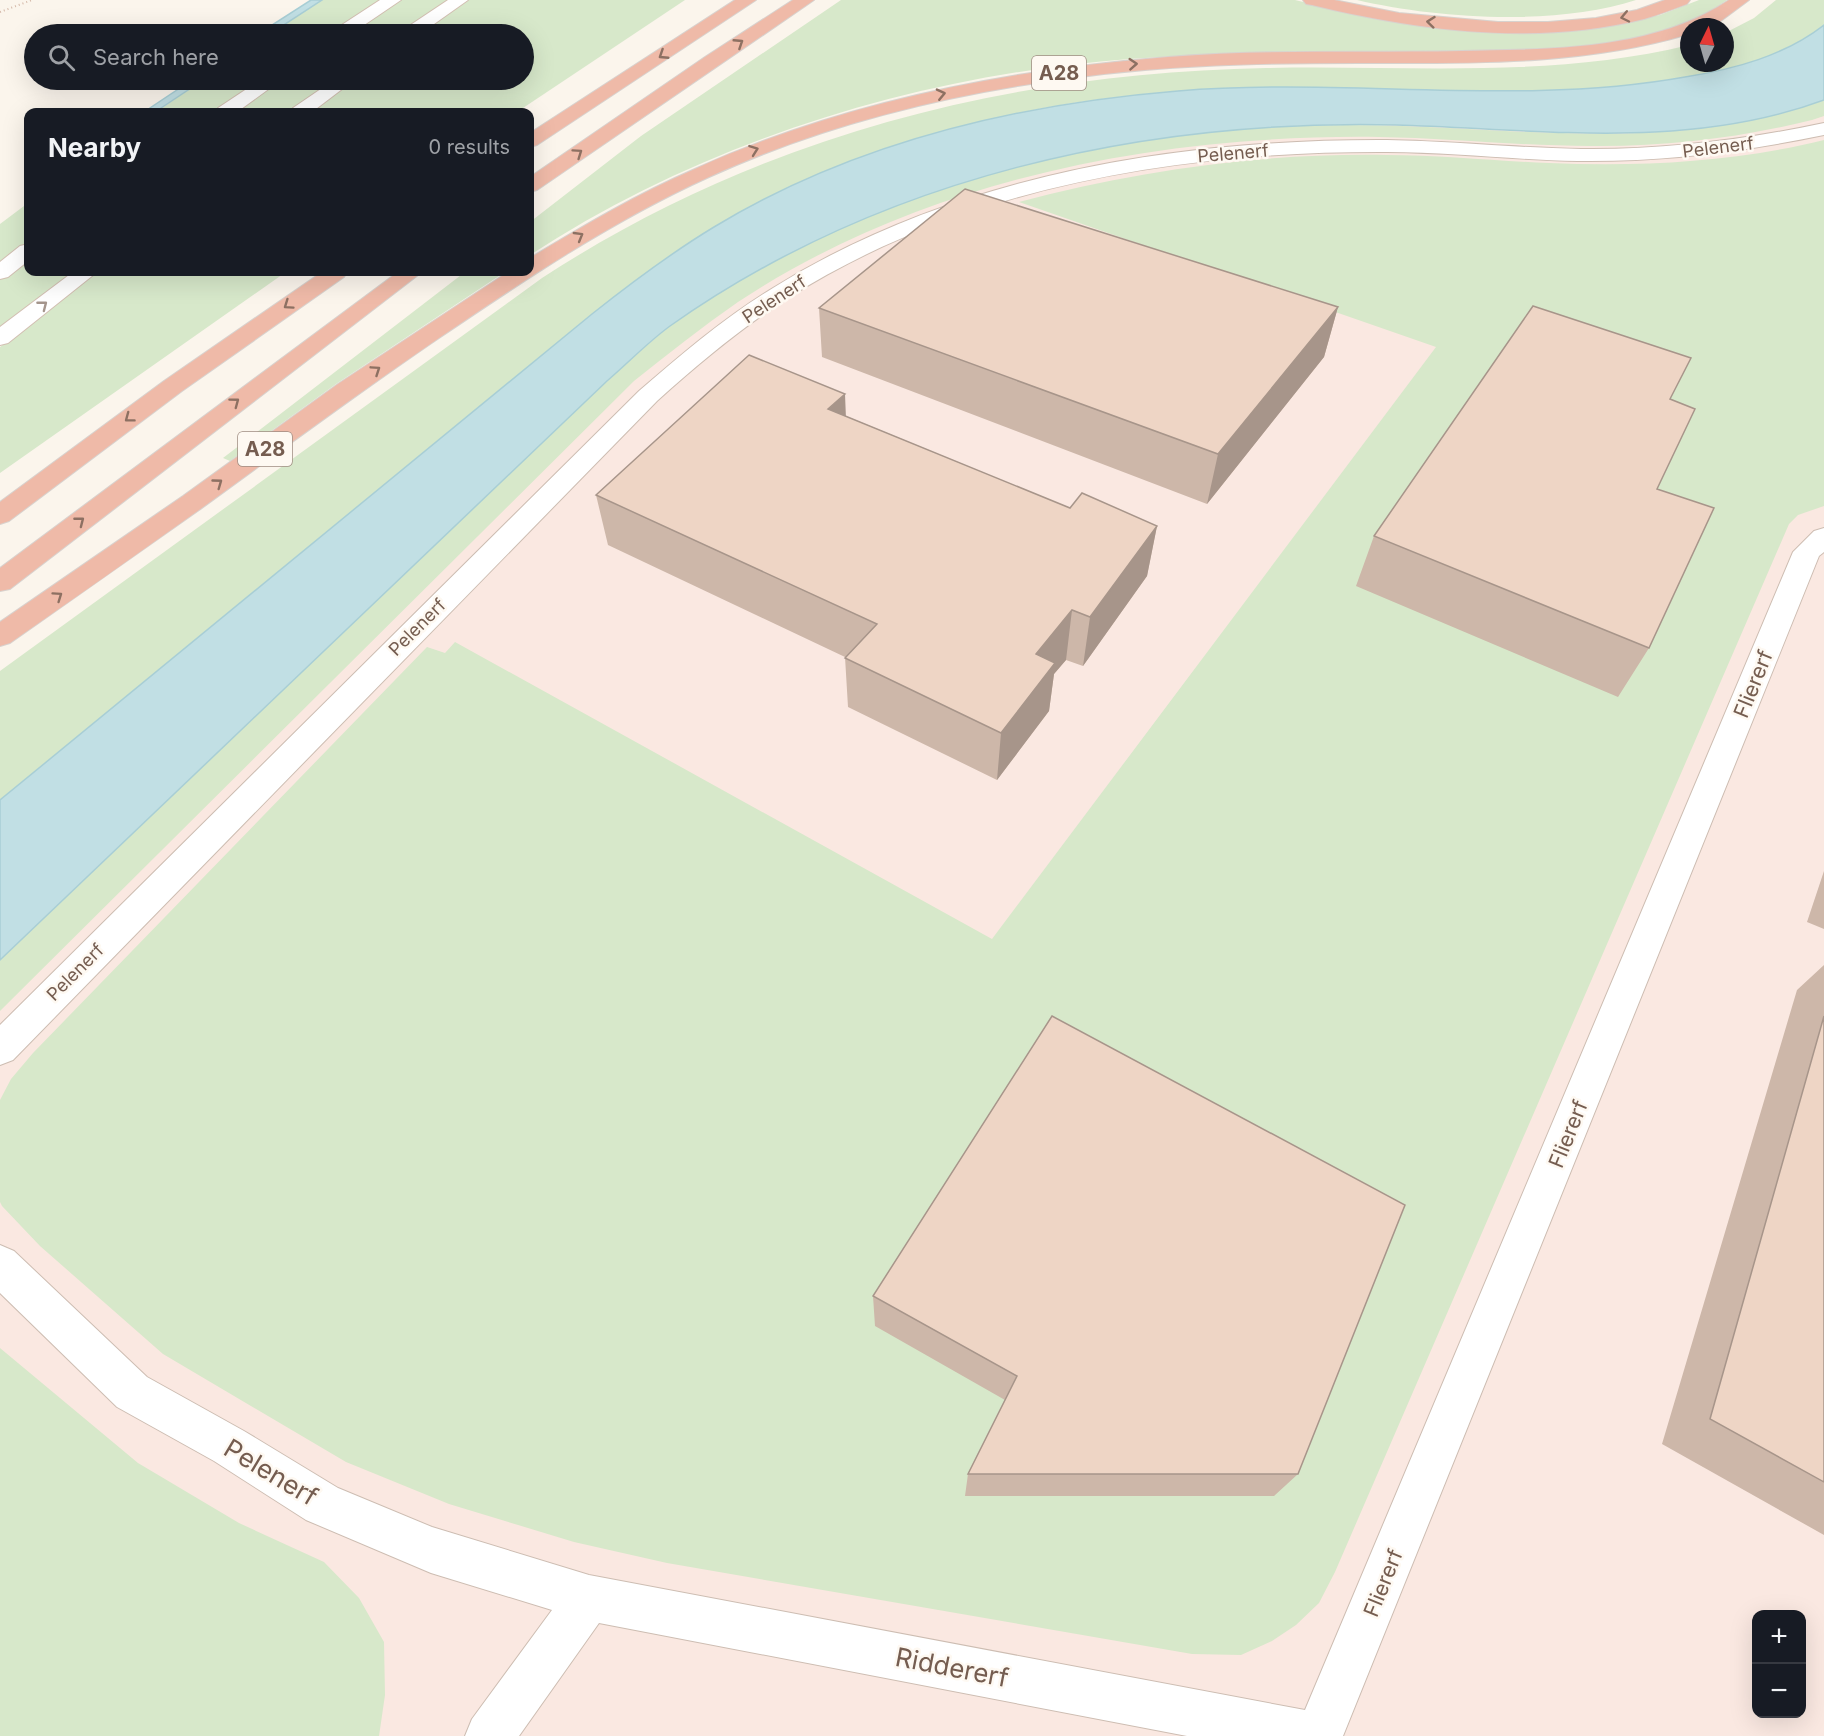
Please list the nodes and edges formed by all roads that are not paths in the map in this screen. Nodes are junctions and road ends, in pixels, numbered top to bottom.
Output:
1 (392, 0) edge
2 (459, 0) edge
3 (747, 0) edge
4 (805, 0) edge
5 (1312, 0) edge
6 (1681, 0) edge
7 (1740, 0) edge
8 (1713, 18) edge
9 (355, 24) edge
10 (424, 24) edge
11 (1680, 31) edge
12 (257, 90) edge
13 (331, 90) edge
14 (231, 108) edge
15 (306, 108) edge
16 (1824, 129) edge
17 (534, 138) edge
18 (534, 183) edge
19 (24, 254) edge
20 (534, 265) edge
21 (0, 272) edge
22 (81, 276) edge
23 (330, 276) edge
24 (406, 276) edge
25 (516, 276) edge
26 (0, 338) edge
27 (0, 515) edge
28 (1824, 537) edge
29 (0, 582) edge
30 (0, 636) edge
31 (0, 1049) edge
32 (0, 1265) edge
33 (589, 1598) junction
34 (489, 1736) edge
35 (1317, 1736) edge

1 - 9 street
2 - 10 street
3 -> 17 highway
18 -> 4 highway
6 -> 5 highway
7 - 8 highway, A28
20 -> 11 highway, A28
12 - 14 street
13 - 15 street
16 - 31 street, Pelenerf
19 - 21 street
26 -> 22 street
23 -> 27 highway
29 -> 24 highway, A28
30 -> 25 highway, A28
28 - 35 street, Fliererf
32 - 33 street, Pelenerf
33 - 34 street
33 - 35 street, Riddererf

